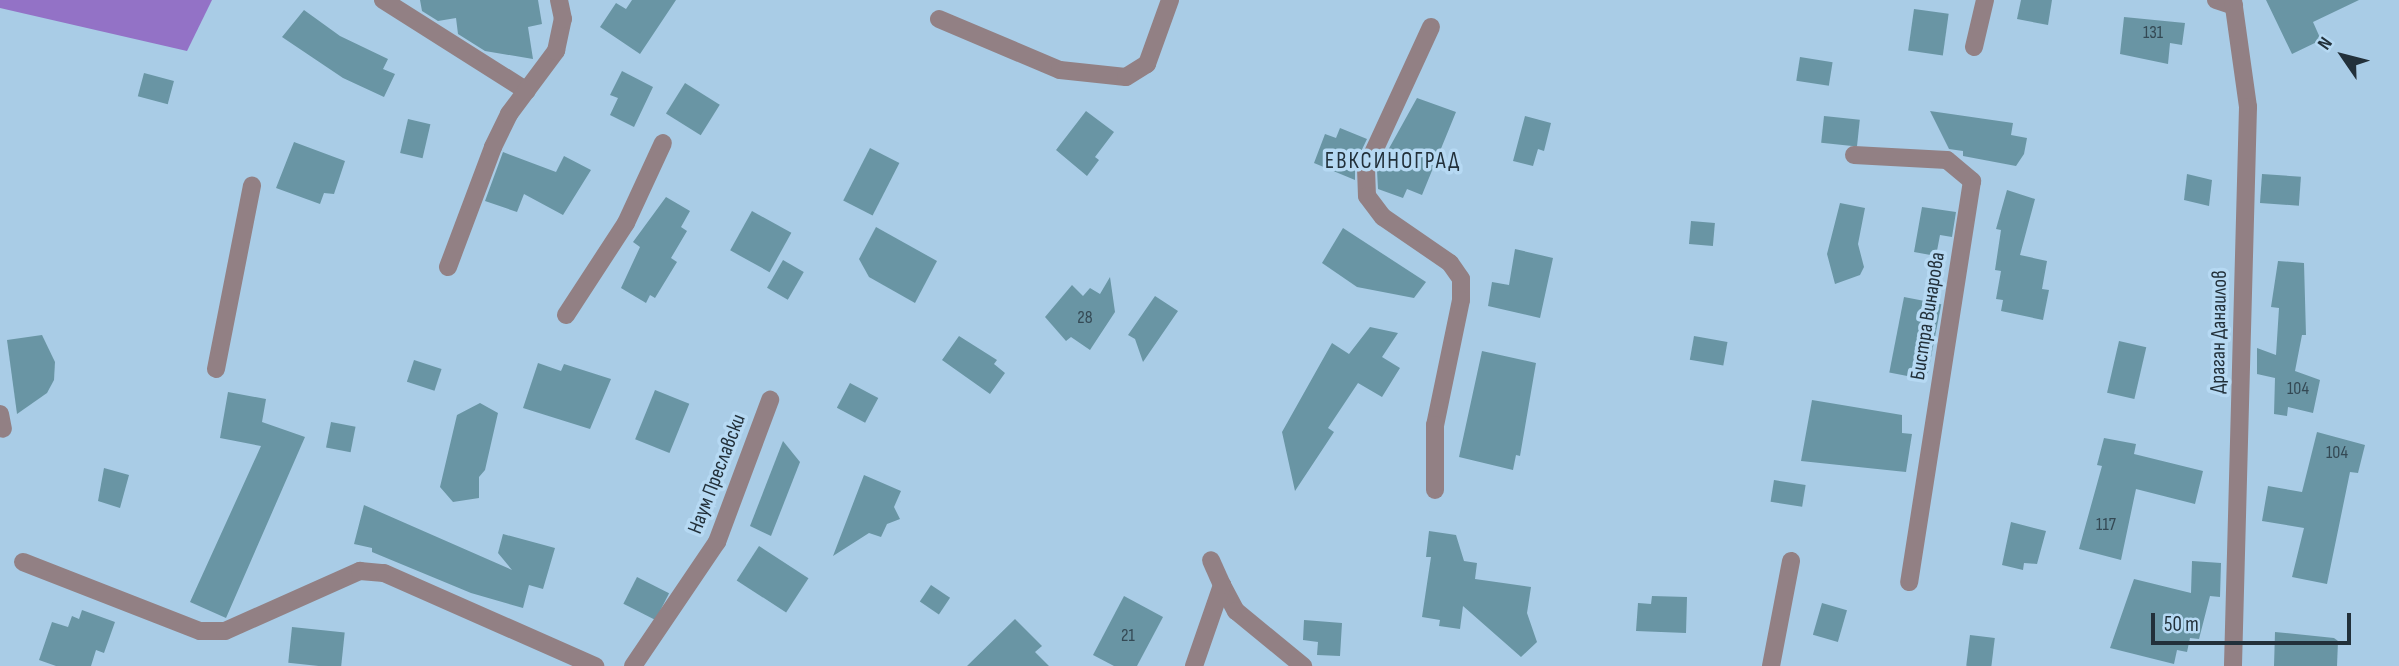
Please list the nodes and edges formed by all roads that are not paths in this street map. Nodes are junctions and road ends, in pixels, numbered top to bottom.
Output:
1 (383, 0) edge
2 (559, 0) edge
3 (1170, 0) edge
4 (1985, 0) edge
5 (2216, 0) edge
6 (2234, 3) edge
7 (939, 19) dead end
8 (1431, 27) dead end
9 (1974, 47) dead end
10 (527, 91) junction
11 (663, 143) dead end
12 (1854, 155) dead end
13 (252, 186) dead end
14 (448, 267) dead end
15 (566, 315) dead end
16 (216, 369) dead end
17 (770, 400) dead end
18 (1435, 490) dead end
19 (1211, 559) dead end
20 (1791, 561) dead end
21 (23, 562) dead end
22 (1909, 582) dead end
23 (1222, 585) junction
24 (595, 666) edge
25 (633, 666) edge
26 (1194, 666) edge
27 (1303, 666) edge
28 (1772, 666) edge
29 (2233, 666) edge

1 - 10 street
2 - 10 street
3 - 7 street
4 - 9 street
5 - 6 street
6 - 29 street, Драган Данаилов
8 - 18 street
10 - 14 street
11 - 15 street
12 - 22 street, Бистра Винарова
13 - 16 street
17 - 25 street, Наум Преславски
19 - 23 street
20 - 28 street
21 - 24 street
23 - 26 street
23 - 27 street

